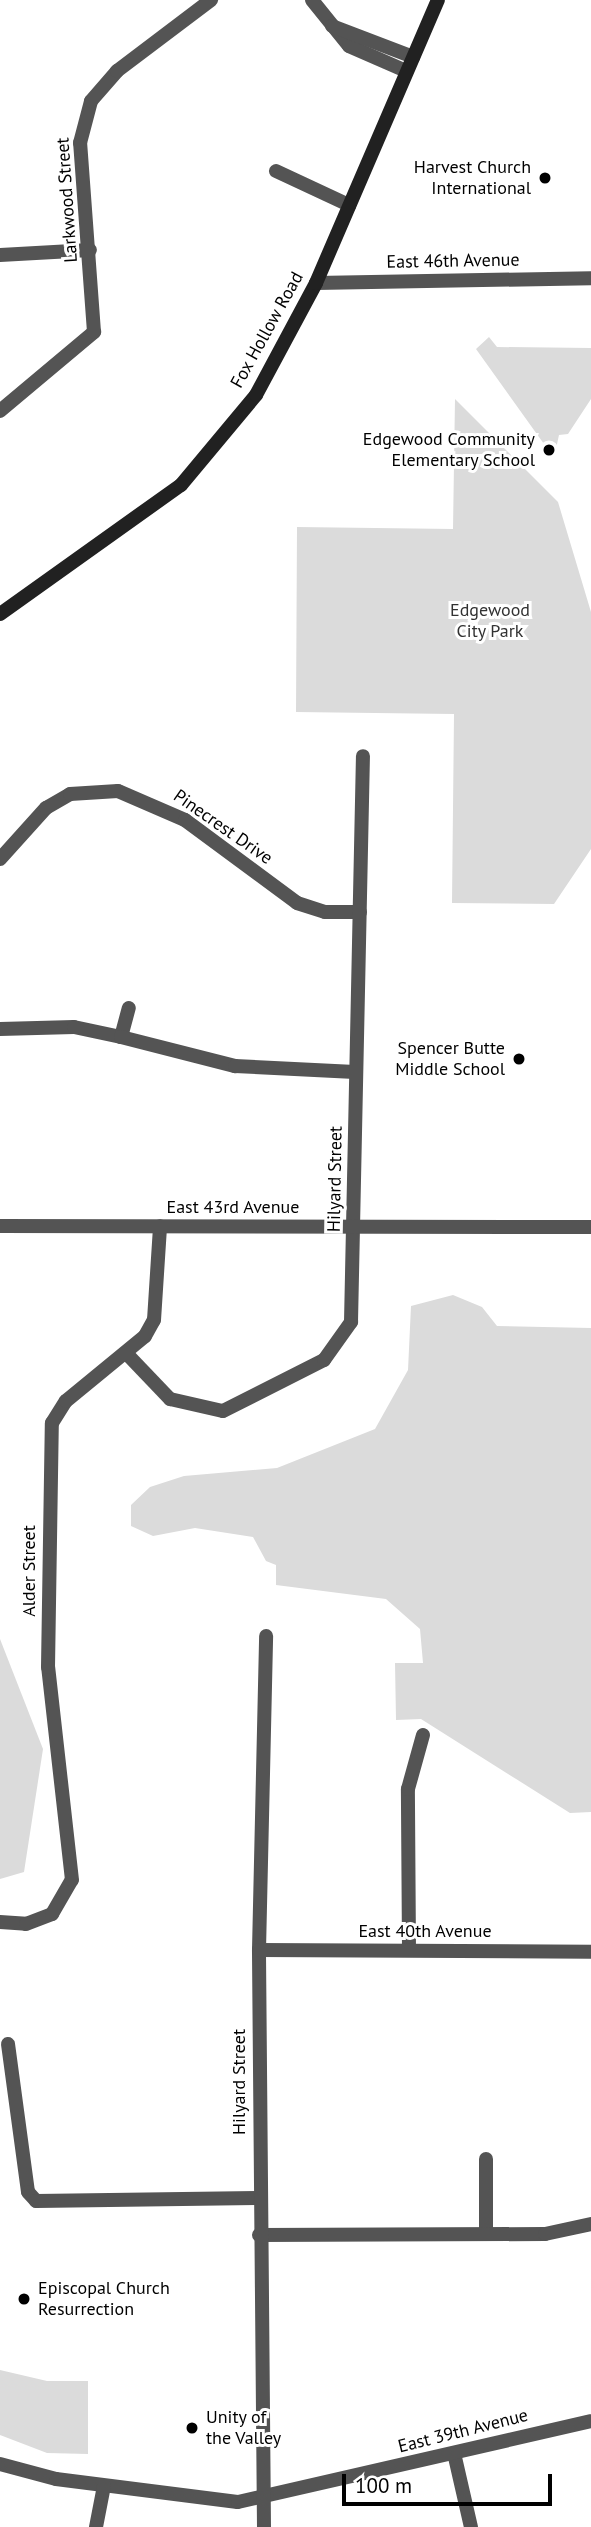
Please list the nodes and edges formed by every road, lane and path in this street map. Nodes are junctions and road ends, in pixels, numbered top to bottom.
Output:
1 (211, 0) edge
2 (312, 0) edge
3 (438, 0) edge
4 (332, 26) junction
5 (413, 57) junction
6 (406, 71) junction
7 (276, 172) dead end
8 (349, 205) junction
9 (90, 250) junction
10 (0, 255) edge
11 (591, 278) edge
12 (316, 283) junction
13 (0, 411) edge
14 (0, 614) edge
15 (363, 756) dead end
16 (0, 859) edge
17 (360, 912) junction
18 (129, 1008) dead end
19 (0, 1029) edge
20 (121, 1037) junction
21 (355, 1072) junction
22 (0, 1226) edge
23 (160, 1226) junction
24 (354, 1226) junction
25 (591, 1227) edge
26 (126, 1353) junction
27 (266, 1636) dead end
28 (423, 1735) dead end
29 (7, 1923) edge
30 (259, 1950) junction
31 (409, 1950) junction
32 (591, 1952) edge
33 (8, 2044) dead end
34 (486, 2159) dead end
35 (258, 2198) junction
36 (591, 2224) edge
37 (486, 2233) junction
38 (259, 2235) junction
39 (591, 2421) edge
40 (454, 2454) junction
41 (0, 2465) edge
42 (104, 2487) junction
43 (263, 2500) junction
44 (96, 2527) edge
45 (264, 2527) edge
46 (471, 2527) edge

1 - 9 street, Larkwood Street
2 - 4 street
3 - 5 main road, Fox Hollow Road
4 - 5 street
4 - 6 street
5 - 6 main road, Fox Hollow Road
6 - 8 main road, Fox Hollow Road
7 - 8 street
8 - 12 main road, Fox Hollow Road
9 - 10 street
9 - 13 street, Larkwood Street
11 - 12 street, East 46th Avenue
12 - 14 main road, Fox Hollow Road
15 - 17 street, Hilyard Street
16 - 17 street, Pinecrest Drive
17 - 21 street, Hilyard Street
18 - 20 street
19 - 20 street
20 - 21 street
21 - 24 street, Hilyard Street
22 - 23 street, East 43rd Avenue
23 - 24 street, East 43rd Avenue
23 - 26 street, Alder Street
24 - 25 street, East 43rd Avenue
24 - 26 street, Hilyard Street
26 - 29 street, Alder Street
27 - 30 street, Hilyard Street
28 - 31 street
30 - 31 street, East 40th Avenue
30 - 35 street, Hilyard Street
31 - 32 street, East 40th Avenue
33 - 35 street
34 - 37 street
35 - 38 street, Hilyard Street
36 - 37 street
37 - 38 street
38 - 43 street, Hilyard Street
39 - 40 street, East 39th Avenue
40 - 43 street, East 39th Avenue
40 - 46 street
41 - 42 street, East 39th Avenue
42 - 43 street, East 39th Avenue
42 - 44 street
43 - 45 street, Hilyard Street

